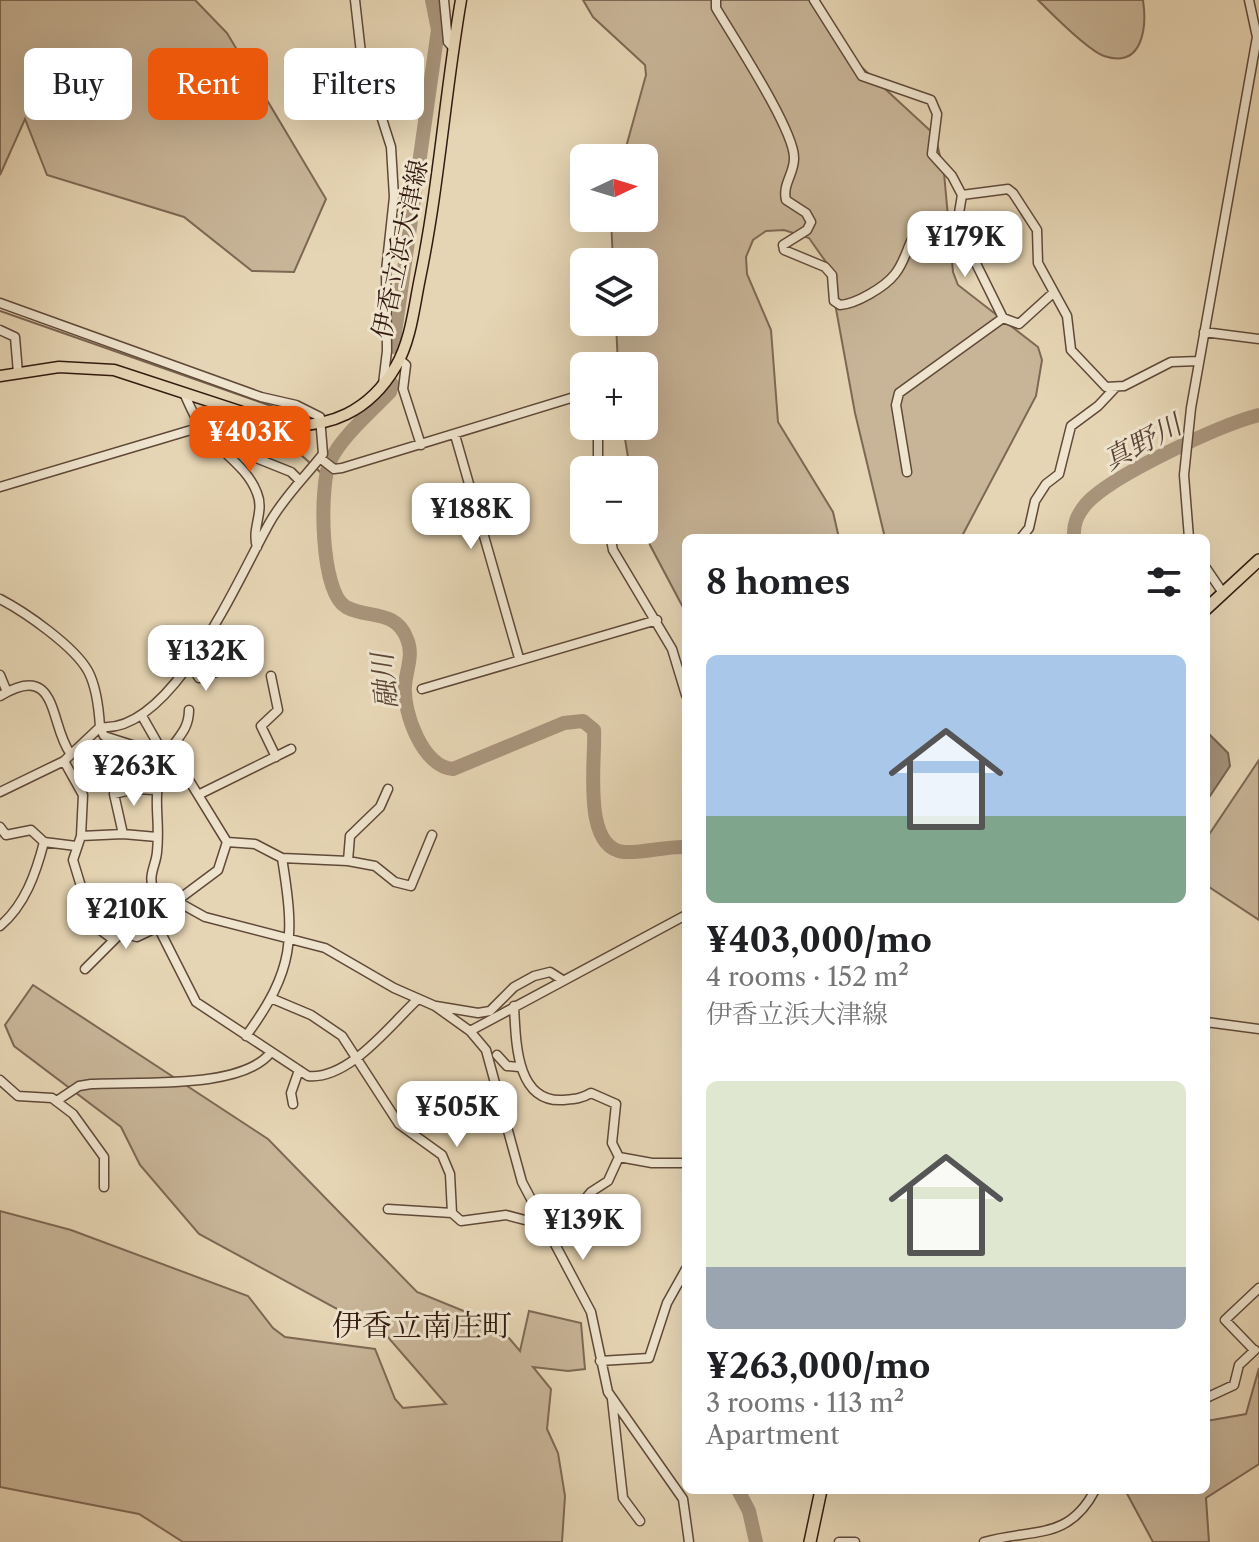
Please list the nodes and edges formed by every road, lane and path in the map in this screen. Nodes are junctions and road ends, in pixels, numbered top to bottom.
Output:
1 (355, 0) edge
2 (444, 0) edge
3 (461, 0) edge
4 (716, 0) edge
5 (814, 0) edge
6 (1249, 0) edge
7 (454, 49) junction
8 (962, 195) junction
9 (957, 225) junction
10 (1053, 293) junction
11 (0, 303) edge
12 (1003, 318) junction
13 (0, 330) edge
14 (1204, 332) junction
15 (1259, 339) edge
16 (399, 359) junction
17 (1199, 361) junction
18 (18, 373) junction
19 (0, 376) edge
20 (383, 385) junction
21 (1115, 388) junction
22 (184, 393) junction
23 (570, 398) edge
24 (322, 425) junction
25 (201, 427) junction
26 (455, 435) junction
27 (217, 443) junction
28 (421, 445) junction
29 (320, 458) junction
30 (907, 472) dead end
31 (300, 481) junction
32 (0, 487) edge
33 (1024, 534) edge
34 (1189, 534) edge
35 (612, 544) edge
36 (257, 547) junction
37 (1259, 560) edge
38 (1210, 574) edge
39 (1223, 593) junction
40 (0, 599) edge
41 (1210, 605) edge
42 (657, 620) junction
43 (519, 658) junction
44 (232, 659) dead end
45 (189, 663) junction
46 (0, 675) edge
47 (271, 676) dead end
48 (682, 682) edge
49 (422, 689) dead end
50 (4, 694) edge
51 (189, 710) dead end
52 (142, 716) junction
53 (100, 727) junction
54 (291, 749) dead end
55 (70, 753) junction
56 (164, 753) junction
57 (276, 757) junction
58 (64, 761) junction
59 (388, 789) dead end
60 (155, 790) junction
61 (0, 792) edge
62 (198, 795) junction
63 (0, 827) edge
64 (123, 834) junction
65 (432, 835) dead end
66 (81, 836) junction
67 (157, 837) junction
68 (44, 842) junction
69 (227, 842) junction
70 (76, 846) junction
71 (282, 858) junction
72 (348, 861) junction
73 (177, 901) junction
74 (682, 917) edge
75 (0, 926) edge
76 (158, 927) junction
77 (114, 940) junction
78 (288, 940) junction
79 (85, 969) dead end
80 (561, 979) junction
81 (273, 999) junction
82 (418, 999) junction
83 (435, 1006) junction
84 (514, 1006) junction
85 (1210, 1023) edge
86 (1259, 1029) edge
87 (470, 1031) junction
88 (246, 1036) junction
89 (271, 1052) junction
90 (497, 1055) dead end
91 (357, 1056) junction
92 (519, 1067) junction
93 (299, 1070) junction
94 (0, 1080) edge
95 (58, 1100) junction
96 (293, 1104) dead end
97 (619, 1157) junction
98 (682, 1163) edge
99 (104, 1187) dead end
100 (388, 1209) dead end
101 (452, 1213) junction
102 (544, 1225) junction
103 (682, 1276) edge
104 (1259, 1288) edge
105 (1256, 1350) edge
106 (600, 1361) junction
107 (1210, 1396) edge
108 (612, 1398) junction
109 (820, 1494) edge
110 (1093, 1494) edge
111 (640, 1521) dead end
112 (689, 1542) edge
113 (810, 1542) edge
114 (839, 1542) edge
115 (855, 1542) edge
116 (984, 1542) edge

1 - 20 street
2 - 7 street
3 - 7 main road, 伊香立浜大津線
4 - 9 street
5 - 8 street
6 - 14 street
7 - 16 main road, 伊香立浜大津線
8 - 9 street
8 - 10 street
9 - 12 street
10 - 12 street
10 - 21 street
11 - 24 street
12 - 30 street
13 - 18 street
14 - 15 street
14 - 17 street
16 - 20 main road, 伊香立浜大津線
16 - 28 street
17 - 21 street
17 - 34 street
18 - 19 main road, 伊香立浜大津線
18 - 22 main road, 伊香立浜大津線
20 - 24 main road, 伊香立浜大津線
21 - 33 street
22 - 24 main road, 伊香立浜大津線
22 - 25 street
23 - 26 street
24 - 29 street
25 - 27 street
25 - 32 street
26 - 28 street
26 - 43 street
27 - 31 street
27 - 36 street
28 - 29 street
29 - 31 street
31 - 36 street
35 - 42 street
36 - 45 street
37 - 39 highway
38 - 39 street
39 - 41 highway
40 - 53 street
42 - 43 street
42 - 48 street
43 - 49 street
44 - 45 street
45 - 52 street
46 - 50 street
47 - 57 street
50 - 55 street
51 - 56 street
52 - 53 street
52 - 56 street
53 - 55 street
53 - 56 street
54 - 57 street
55 - 58 street
56 - 60 street
56 - 62 street
57 - 62 street
58 - 61 street
58 - 66 street
59 - 72 street
60 - 64 street
60 - 67 street
62 - 69 street
63 - 68 street
64 - 66 street
64 - 67 street
65 - 72 street
66 - 70 street
67 - 73 street
68 - 70 street
68 - 75 street
69 - 71 street
69 - 73 street
70 - 77 street
71 - 72 street
71 - 78 street
73 - 76 street
73 - 78 street
74 - 80 street
76 - 77 street
76 - 88 street
77 - 79 street
78 - 81 street
78 - 82 street
80 - 83 street
80 - 84 street
81 - 88 street
81 - 91 street
82 - 83 street
82 - 91 street
83 - 87 street
84 - 87 street
84 - 92 street
85 - 86 street
87 - 102 street
88 - 89 street
89 - 93 street
89 - 95 street
90 - 92 street
91 - 93 street
91 - 101 street
92 - 97 street
93 - 96 street
94 - 95 street
95 - 99 street
97 - 98 street
97 - 102 street
100 - 101 street
101 - 102 street
102 - 106 street
103 - 106 street
104 - 105 street
105 - 107 street
106 - 108 street
108 - 111 street
108 - 112 street
109 - 113 highway
110 - 116 street
114 - 115 street

